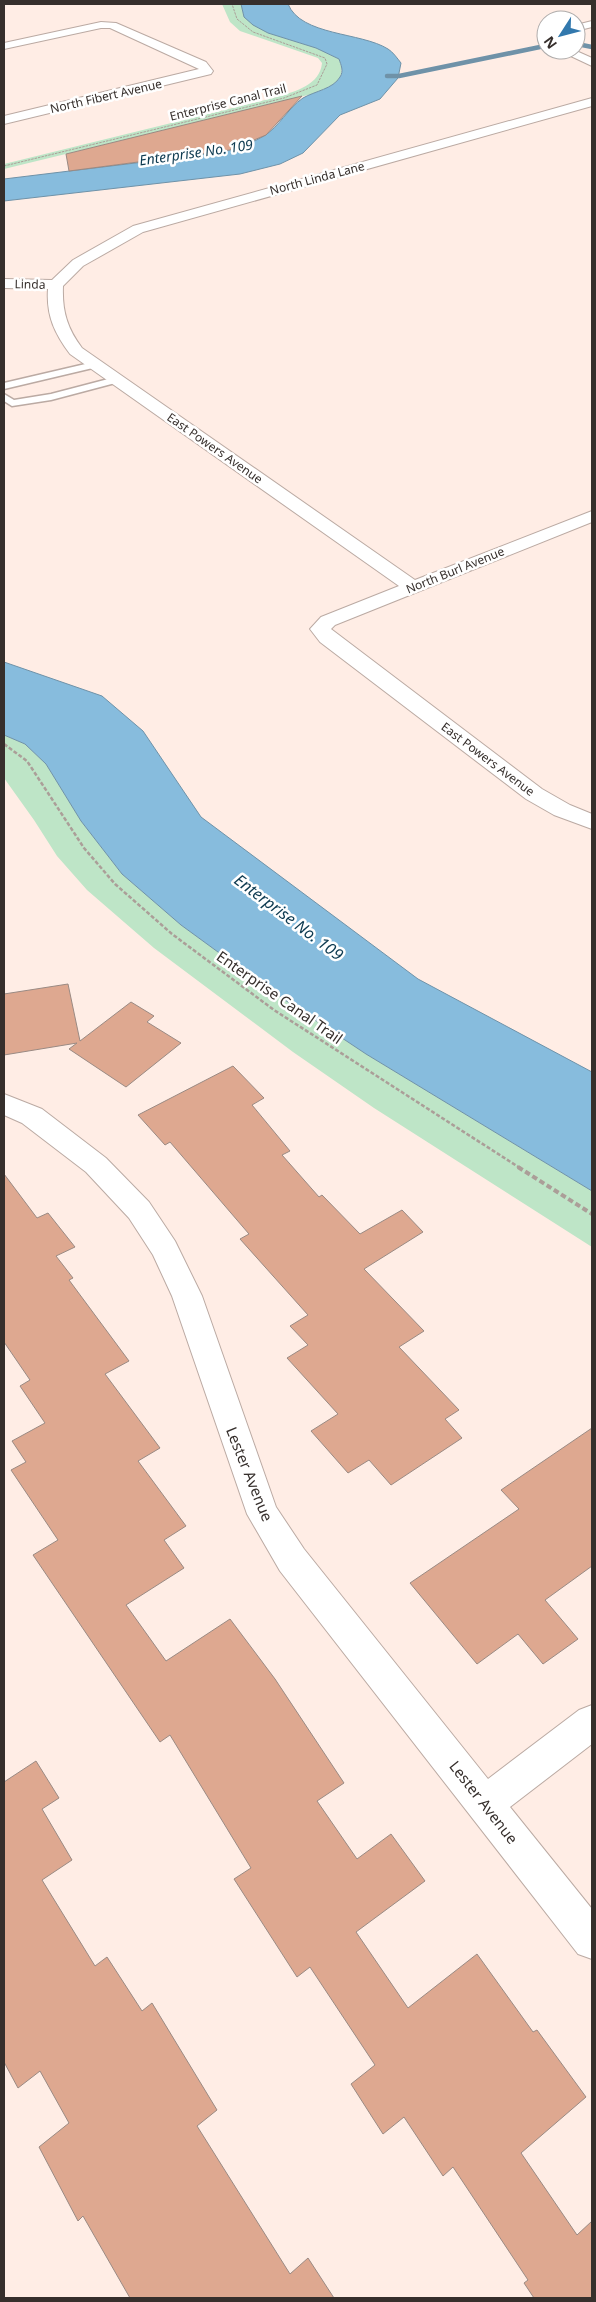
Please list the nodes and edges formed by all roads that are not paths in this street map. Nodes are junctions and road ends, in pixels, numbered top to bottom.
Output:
1 (4, 46) edge
2 (592, 102) edge
3 (4, 120) edge
4 (4, 284) edge
5 (56, 285) junction
6 (94, 365) junction
7 (116, 380) junction
8 (4, 386) edge
9 (4, 397) edge
10 (592, 516) edge
11 (413, 586) junction
12 (320, 628) joint
13 (592, 822) edge
14 (4, 1104) edge
15 (592, 1722) edge
16 (485, 1804) junction
17 (592, 1940) edge

1 - 3 street, North Fibert Avenue
2 - 5 street, North Linda Lane
4 - 5 street, Linda
5 - 6 street, East Powers Avenue
6 - 7 street, East Powers Avenue
6 - 8 lane
7 - 9 lane
7 - 11 street, East Powers Avenue
10 - 11 street, North Burl Avenue
11 - 12 street, North Burl Avenue
12 - 13 street, East Powers Avenue
14 - 16 street, Lester Avenue
15 - 16 street
16 - 17 street, Lester Avenue

